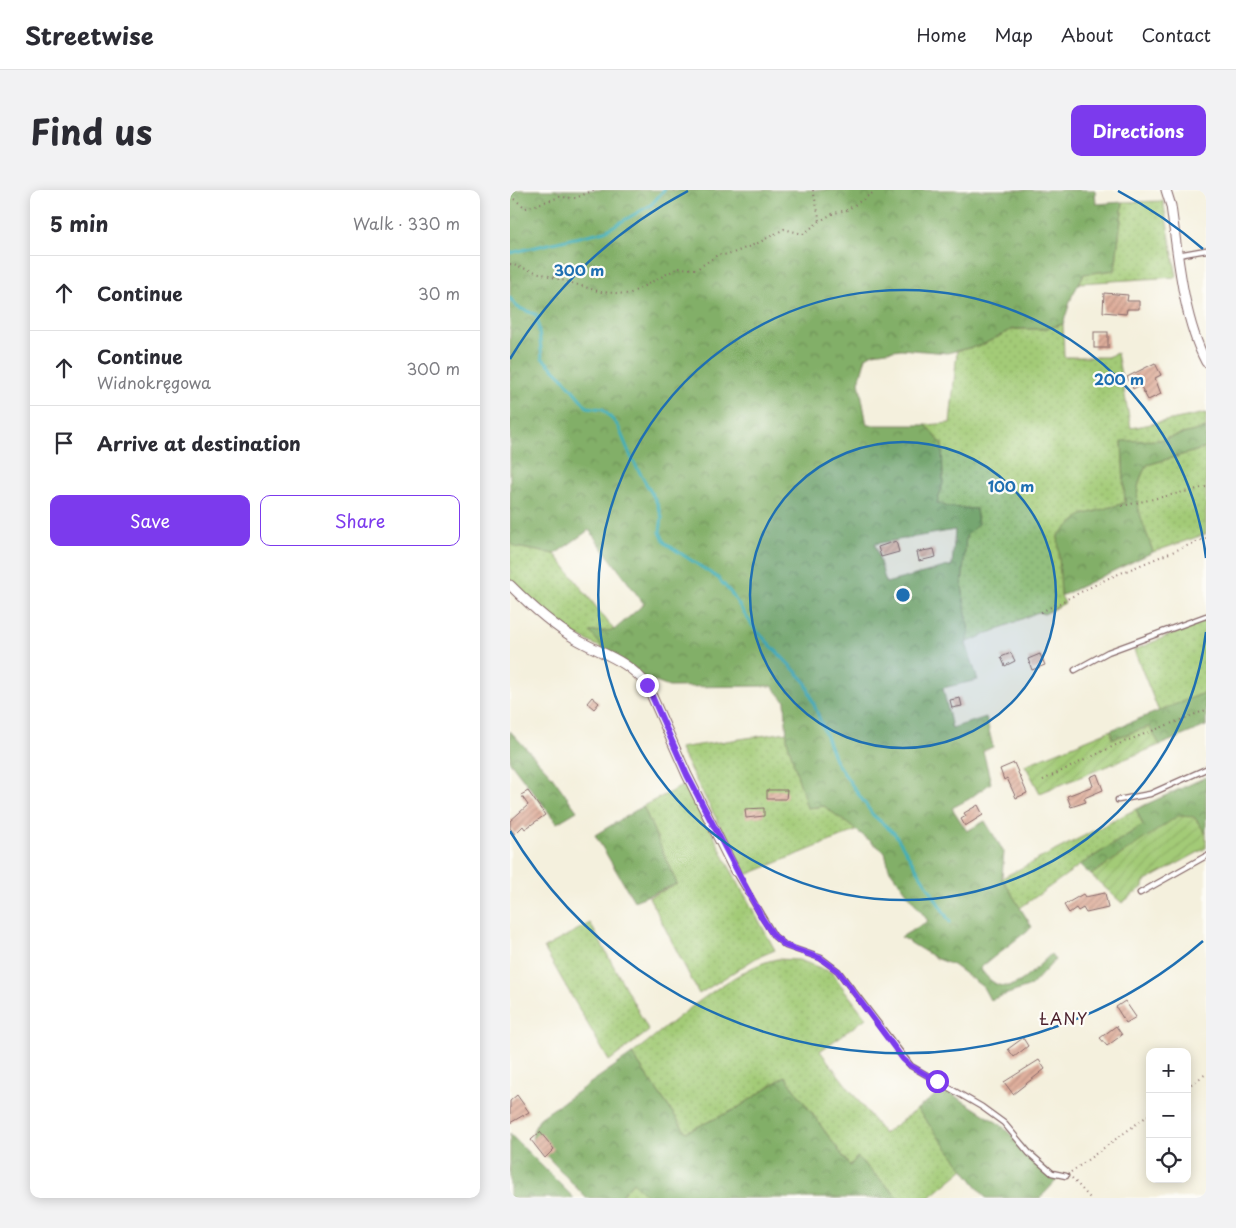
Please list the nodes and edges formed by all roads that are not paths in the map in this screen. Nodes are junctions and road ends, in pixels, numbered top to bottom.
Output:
1 (1166, 190) edge
2 (1206, 250) edge
3 (1178, 255) junction
4 (1206, 362) edge
5 (510, 585) edge
6 (1206, 616) edge
7 (1075, 670) dead end
8 (1206, 769) edge
9 (1118, 800) dead end
10 (1206, 856) edge
11 (735, 871) joint
12 (1140, 894) dead end
13 (1066, 1176) road end

1 - 3 street
2 - 3 lane
3 - 4 street
5 - 11 street
6 - 7 lane
8 - 9 lane
10 - 12 lane
11 - 13 lane

